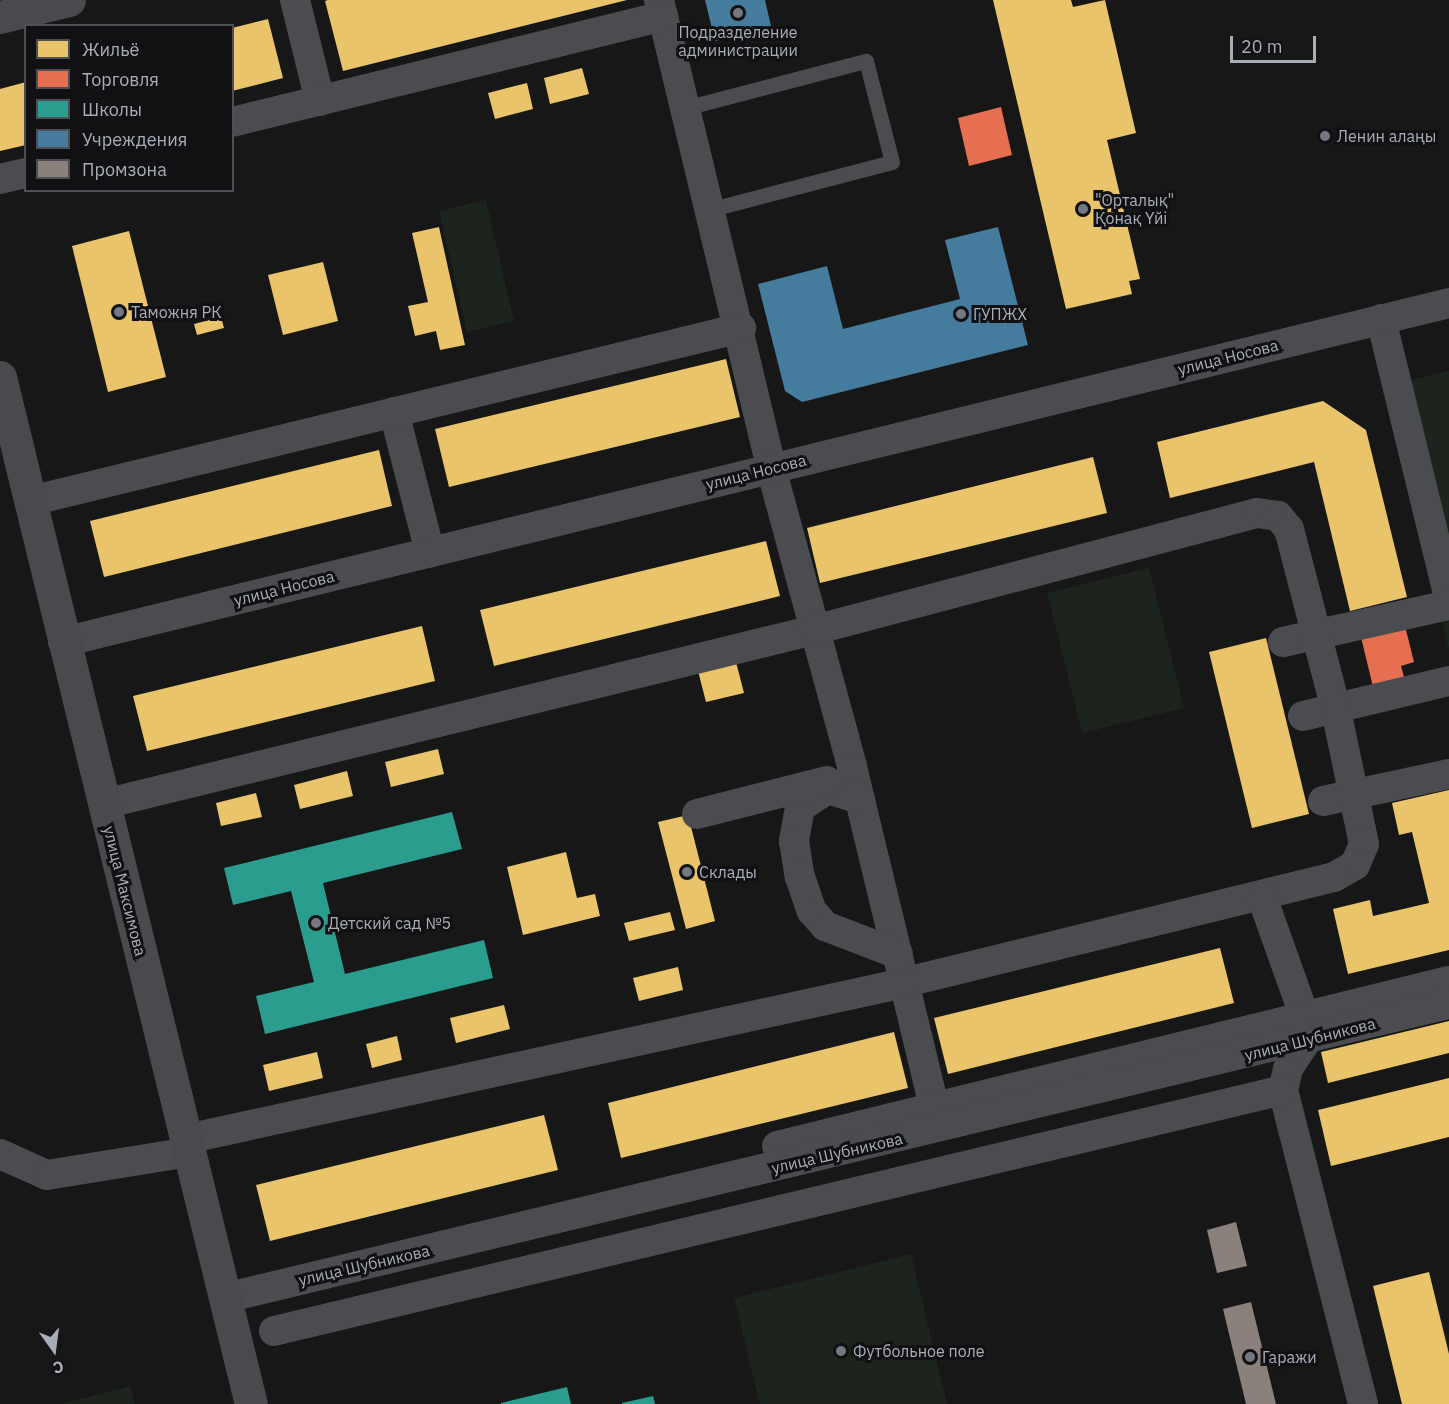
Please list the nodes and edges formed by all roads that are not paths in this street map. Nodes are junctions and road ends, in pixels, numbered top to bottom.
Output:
1 (69, 0) edge
2 (295, 0) edge
3 (661, 8) edge
4 (0, 17) edge
5 (320, 100) junction
6 (685, 108) junction
7 (234, 122) edge
8 (24, 173) edge
9 (0, 179) edge
10 (711, 209) junction
11 (1449, 303) edge
12 (1381, 319) junction
13 (741, 328) junction
14 (0, 377) edge
15 (394, 412) junction
16 (771, 468) junction
17 (30, 501) junction
18 (430, 552) junction
19 (1449, 599) edge
20 (1449, 605) edge
21 (814, 630) junction
22 (1317, 634) junction
23 (63, 642) junction
24 (1283, 642) dead end
25 (1449, 681) edge
26 (1336, 710) junction
27 (1303, 716) dead end
28 (852, 767) junction
29 (1449, 774) edge
30 (1356, 794) junction
31 (860, 799) junction
32 (1323, 801) dead end
33 (105, 804) junction
34 (697, 814) dead end
35 (1262, 897) junction
36 (898, 954) junction
37 (1449, 981) edge
38 (904, 983) junction
39 (1449, 1004) edge
40 (1305, 1028) junction
41 (1283, 1090) junction
42 (937, 1118) junction
43 (188, 1146) junction
44 (0, 1154) edge
45 (259, 1272) dead end
46 (225, 1298) junction
47 (274, 1331) dead end
48 (251, 1404) edge
49 (1363, 1404) edge

1 - 4 street
2 - 5 street
3 - 5 street
3 - 6 street
5 - 7 street
6 - 10 street
6 - 10 lane
8 - 9 street
10 - 13 street
11 - 12 street, улица Носова
12 - 16 street, улица Носова
12 - 19 street
13 - 15 street
13 - 16 street
14 - 17 street, улица Максимова
15 - 17 street
15 - 18 street
16 - 18 street, улица Носова
16 - 21 street
17 - 23 street, улица Максимова
18 - 23 street, улица Носова
20 - 22 street
21 - 22 street
21 - 28 street
21 - 33 street
22 - 24 street
22 - 26 street
23 - 33 street, улица Максимова
25 - 26 street
26 - 27 street
26 - 30 street
28 - 31 street
28 - 34 street
29 - 30 street
30 - 32 street
30 - 35 street
31 - 36 street
31 - 36 street
33 - 43 street, улица Максимова
35 - 38 street
35 - 40 street
36 - 38 street
37 - 40 street
38 - 42 street
38 - 43 street
39 - 40 street, улица Шубникова
40 - 41 street
40 - 42 street, улица Шубникова
41 - 47 street
41 - 49 street
42 - 45 street
42 - 46 street, улица Шубникова
43 - 44 street
43 - 46 street, улица Максимова
46 - 48 street, улица Максимова

